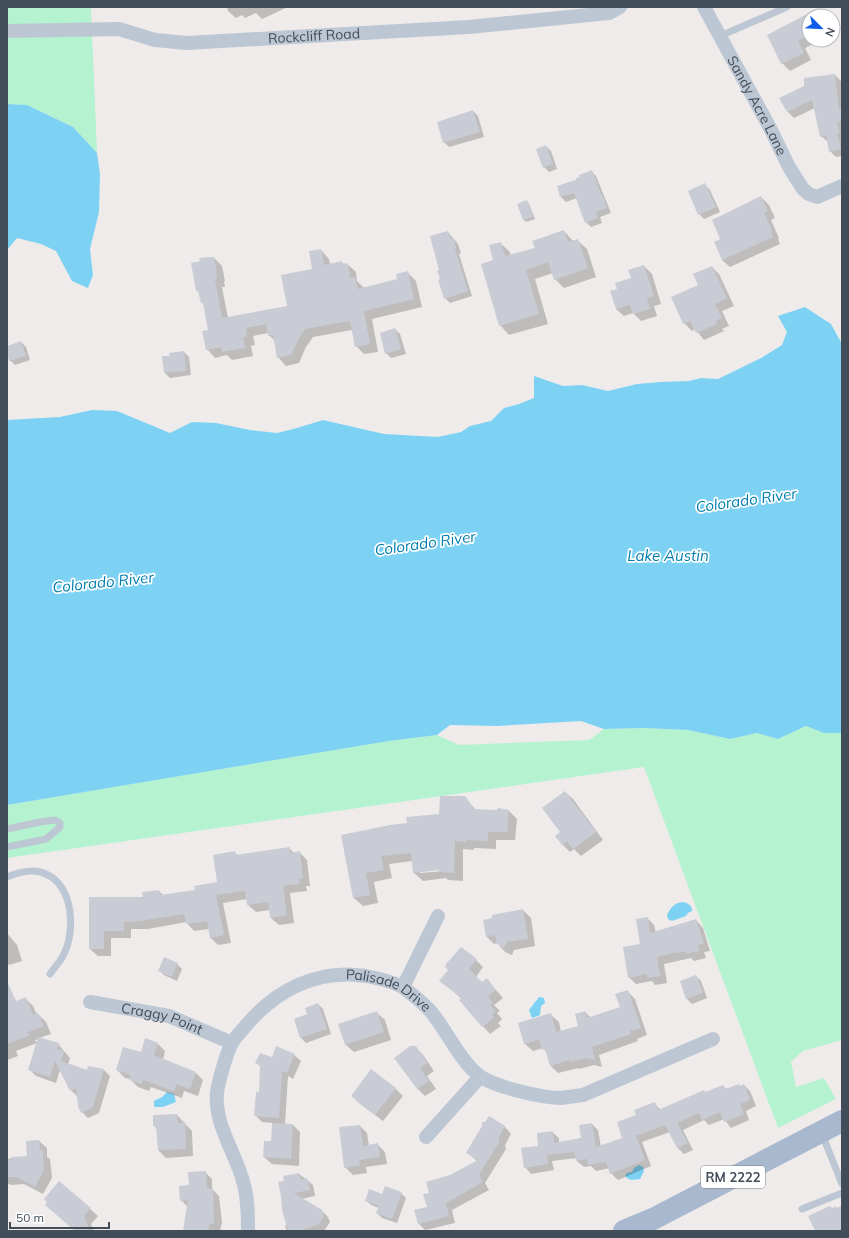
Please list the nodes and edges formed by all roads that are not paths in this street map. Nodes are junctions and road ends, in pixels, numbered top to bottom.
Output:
1 (620, 7) edge
2 (704, 7) edge
3 (787, 7) edge
4 (7, 31) edge
5 (720, 36) junction
6 (842, 186) edge
7 (7, 829) edge
8 (7, 848) edge
9 (7, 876) edge
10 (438, 916) dead end
11 (50, 974) dead end
12 (403, 987) junction
13 (90, 1002) dead end
14 (713, 1039) dead end
15 (232, 1043) junction
16 (480, 1076) junction
17 (842, 1121) edge
18 (821, 1132) junction
19 (426, 1137) dead end
20 (842, 1184) edge
21 (842, 1193) edge
22 (802, 1209) dead end
23 (248, 1231) edge
24 (624, 1231) edge

1 - 4 street, Rockcliff Road
2 - 5 street, Sandy Acre Lane
3 - 5 lane
5 - 6 street, Sandy Acre Lane
7 - 8 lane
9 - 11 lane
10 - 12 street
12 - 15 street, Palisade Drive
12 - 16 street, Palisade Drive
13 - 15 street, Craggy Point
14 - 16 street, Palisade Drive
15 - 23 street, Palisade Drive
16 - 19 street
17 - 18 main road, RM 2222
18 - 20 lane
18 - 24 main road, RM 2222
21 - 22 lane

